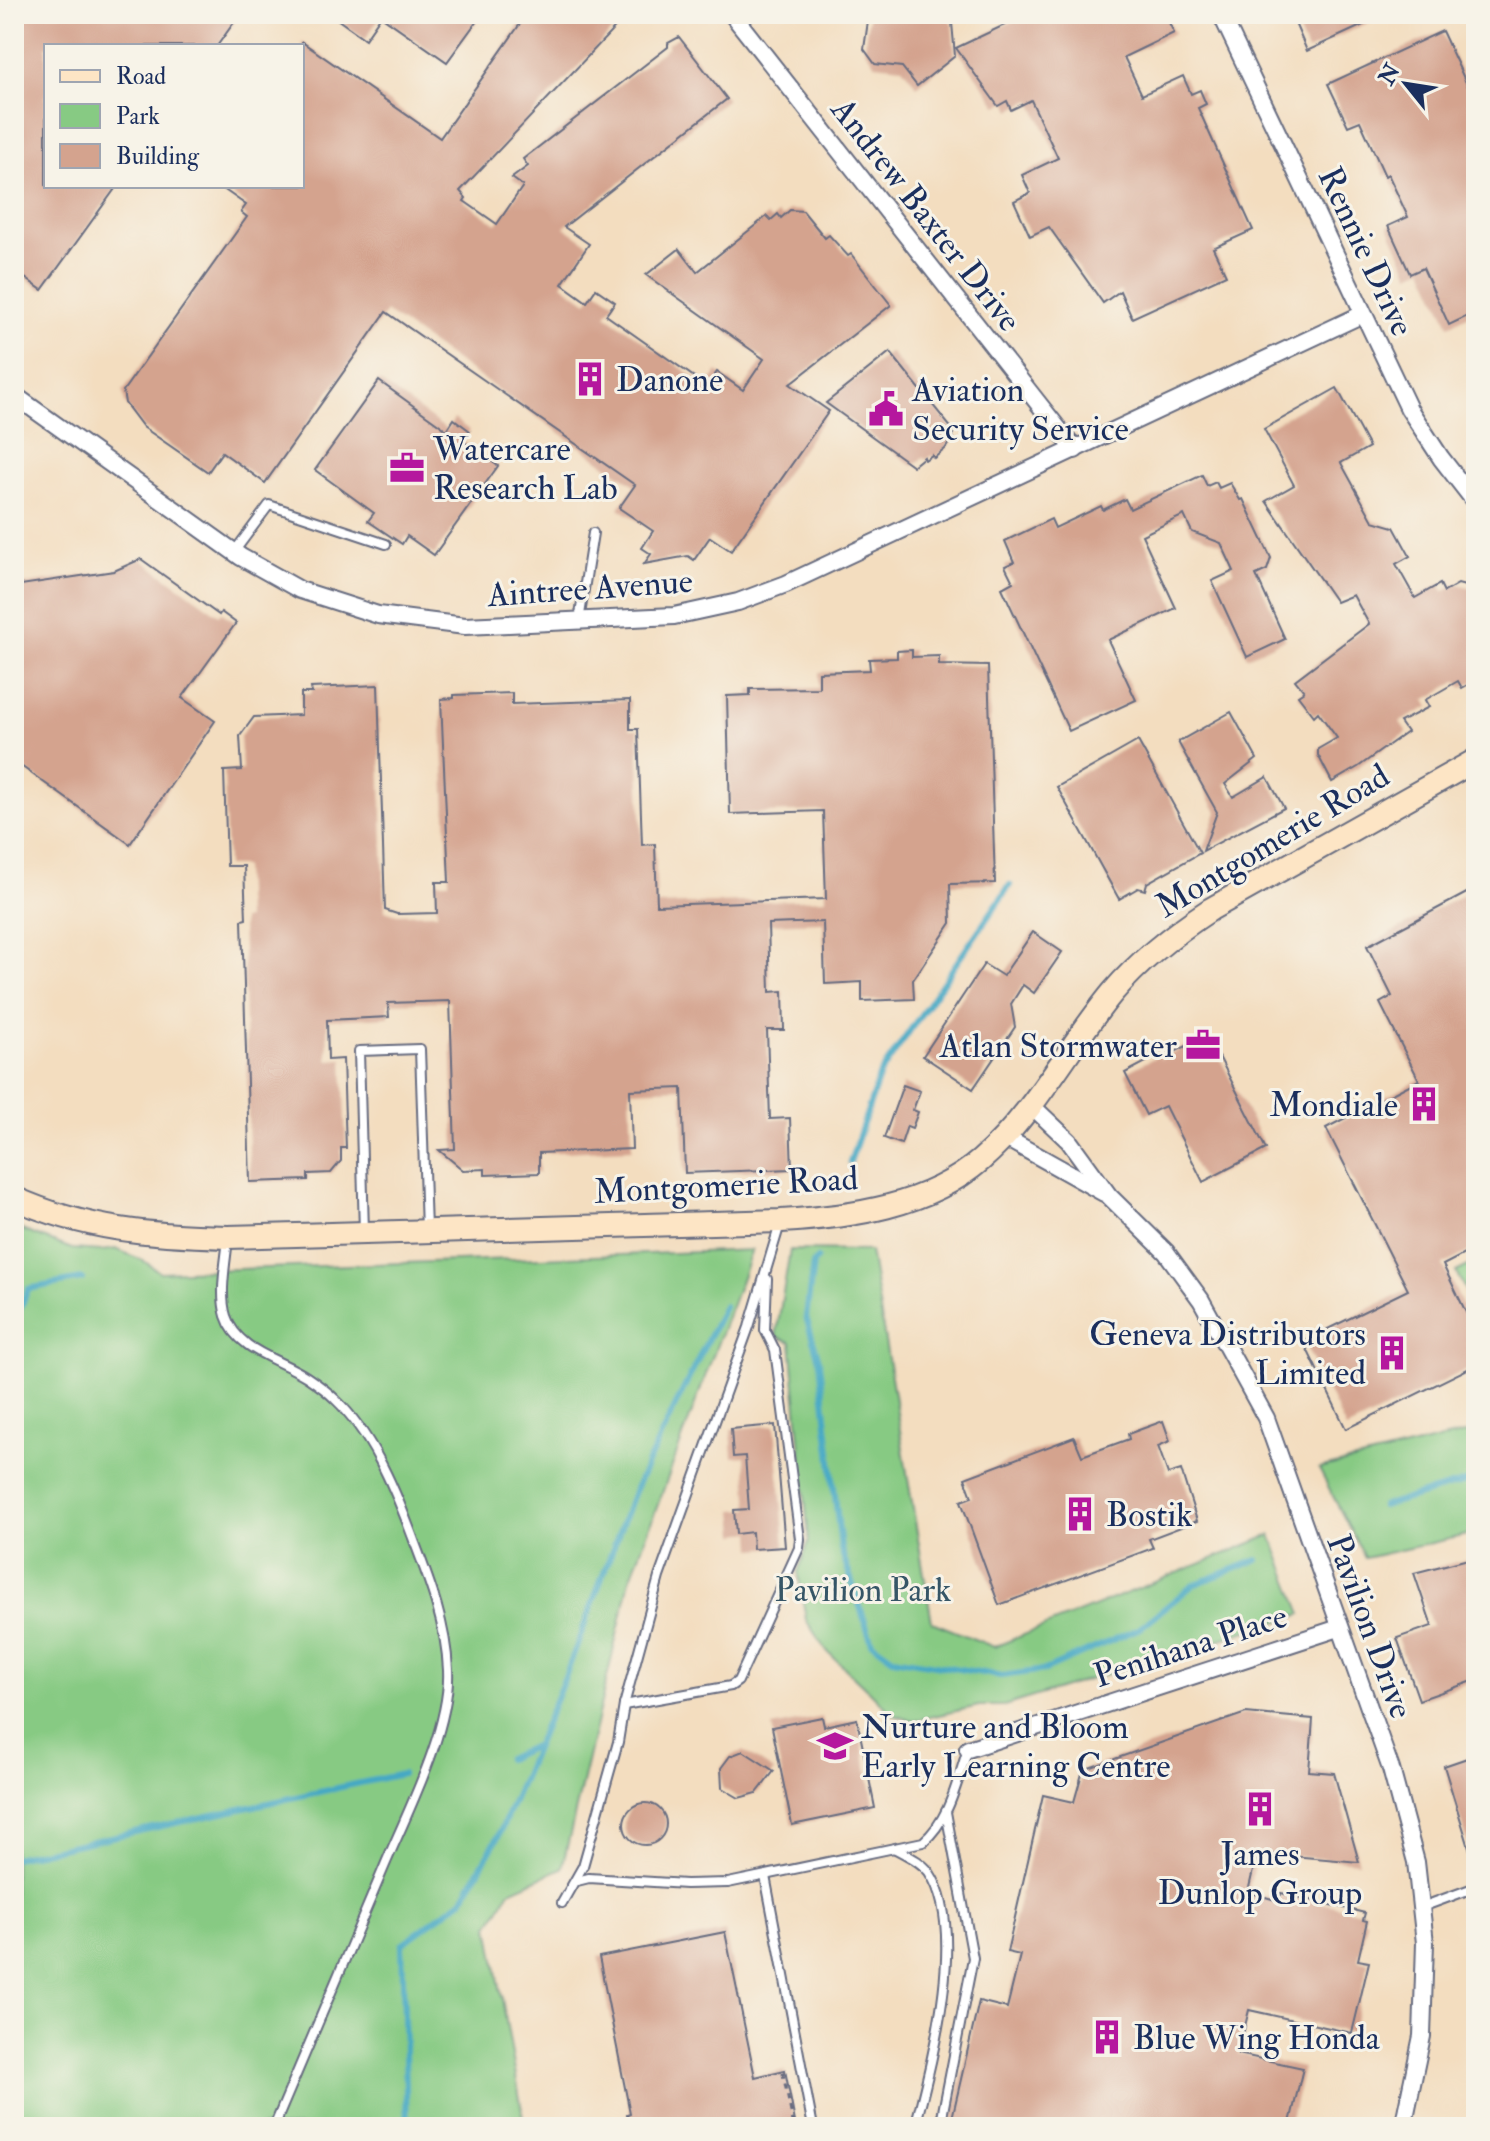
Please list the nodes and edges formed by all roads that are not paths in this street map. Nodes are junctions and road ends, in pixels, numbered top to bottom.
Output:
1 (732, 14) edge
2 (1221, 14) edge
3 (1363, 314) junction
4 (14, 395) edge
5 (1075, 450) junction
6 (1476, 503) edge
7 (593, 533) dead end
8 (386, 544) dead end
9 (234, 552) junction
10 (578, 622) junction
11 (1476, 760) edge
12 (1031, 1105) junction
13 (1004, 1137) junction
14 (1109, 1196) junction
15 (14, 1198) edge
16 (781, 1221) junction
17 (426, 1231) junction
18 (364, 1233) junction
19 (228, 1237) junction
20 (767, 1266) junction
21 (1339, 1628) junction
22 (624, 1705) junction
23 (968, 1749) joint
24 (946, 1812) junction
25 (893, 1848) junction
26 (765, 1876) junction
27 (577, 1881) junction
28 (1476, 1887) edge
29 (562, 1903) dead end
30 (1421, 1907) junction
31 (274, 2127) edge
32 (813, 2127) edge
33 (915, 2127) edge
34 (940, 2127) edge
35 (1403, 2127) edge

1 - 5 street, Andrew Baxter Drive
2 - 3 street, Rennie Drive
3 - 5 street, Aintree Avenue
3 - 6 street, Rennie Drive
4 - 9 street, Aintree Avenue
5 - 10 street, Aintree Avenue
7 - 10 lane
8 - 9 lane
9 - 10 street, Aintree Avenue
11 - 12 street, Montgomerie Road
12 - 13 street, Montgomerie Road
12 - 14 street, Pavilion Drive
13 - 14 street, Pavilion Drive
13 - 16 street, Montgomerie Road
14 - 21 street, Pavilion Drive
15 - 19 street, Montgomerie Road
16 - 17 street, Montgomerie Road
16 - 20 lane
17 - 18 street, Montgomerie Road
17 - 18 lane
18 - 19 street, Montgomerie Road
19 - 31 lane
20 - 22 lane
20 - 22 lane
21 - 23 street, Penihana Place
21 - 30 street, Pavilion Drive
22 - 27 lane
23 - 24 lane
24 - 25 lane
24 - 34 lane
25 - 26 lane
25 - 33 lane
26 - 27 lane
26 - 32 lane
27 - 29 lane
28 - 30 lane
30 - 35 street, Pavilion Drive

